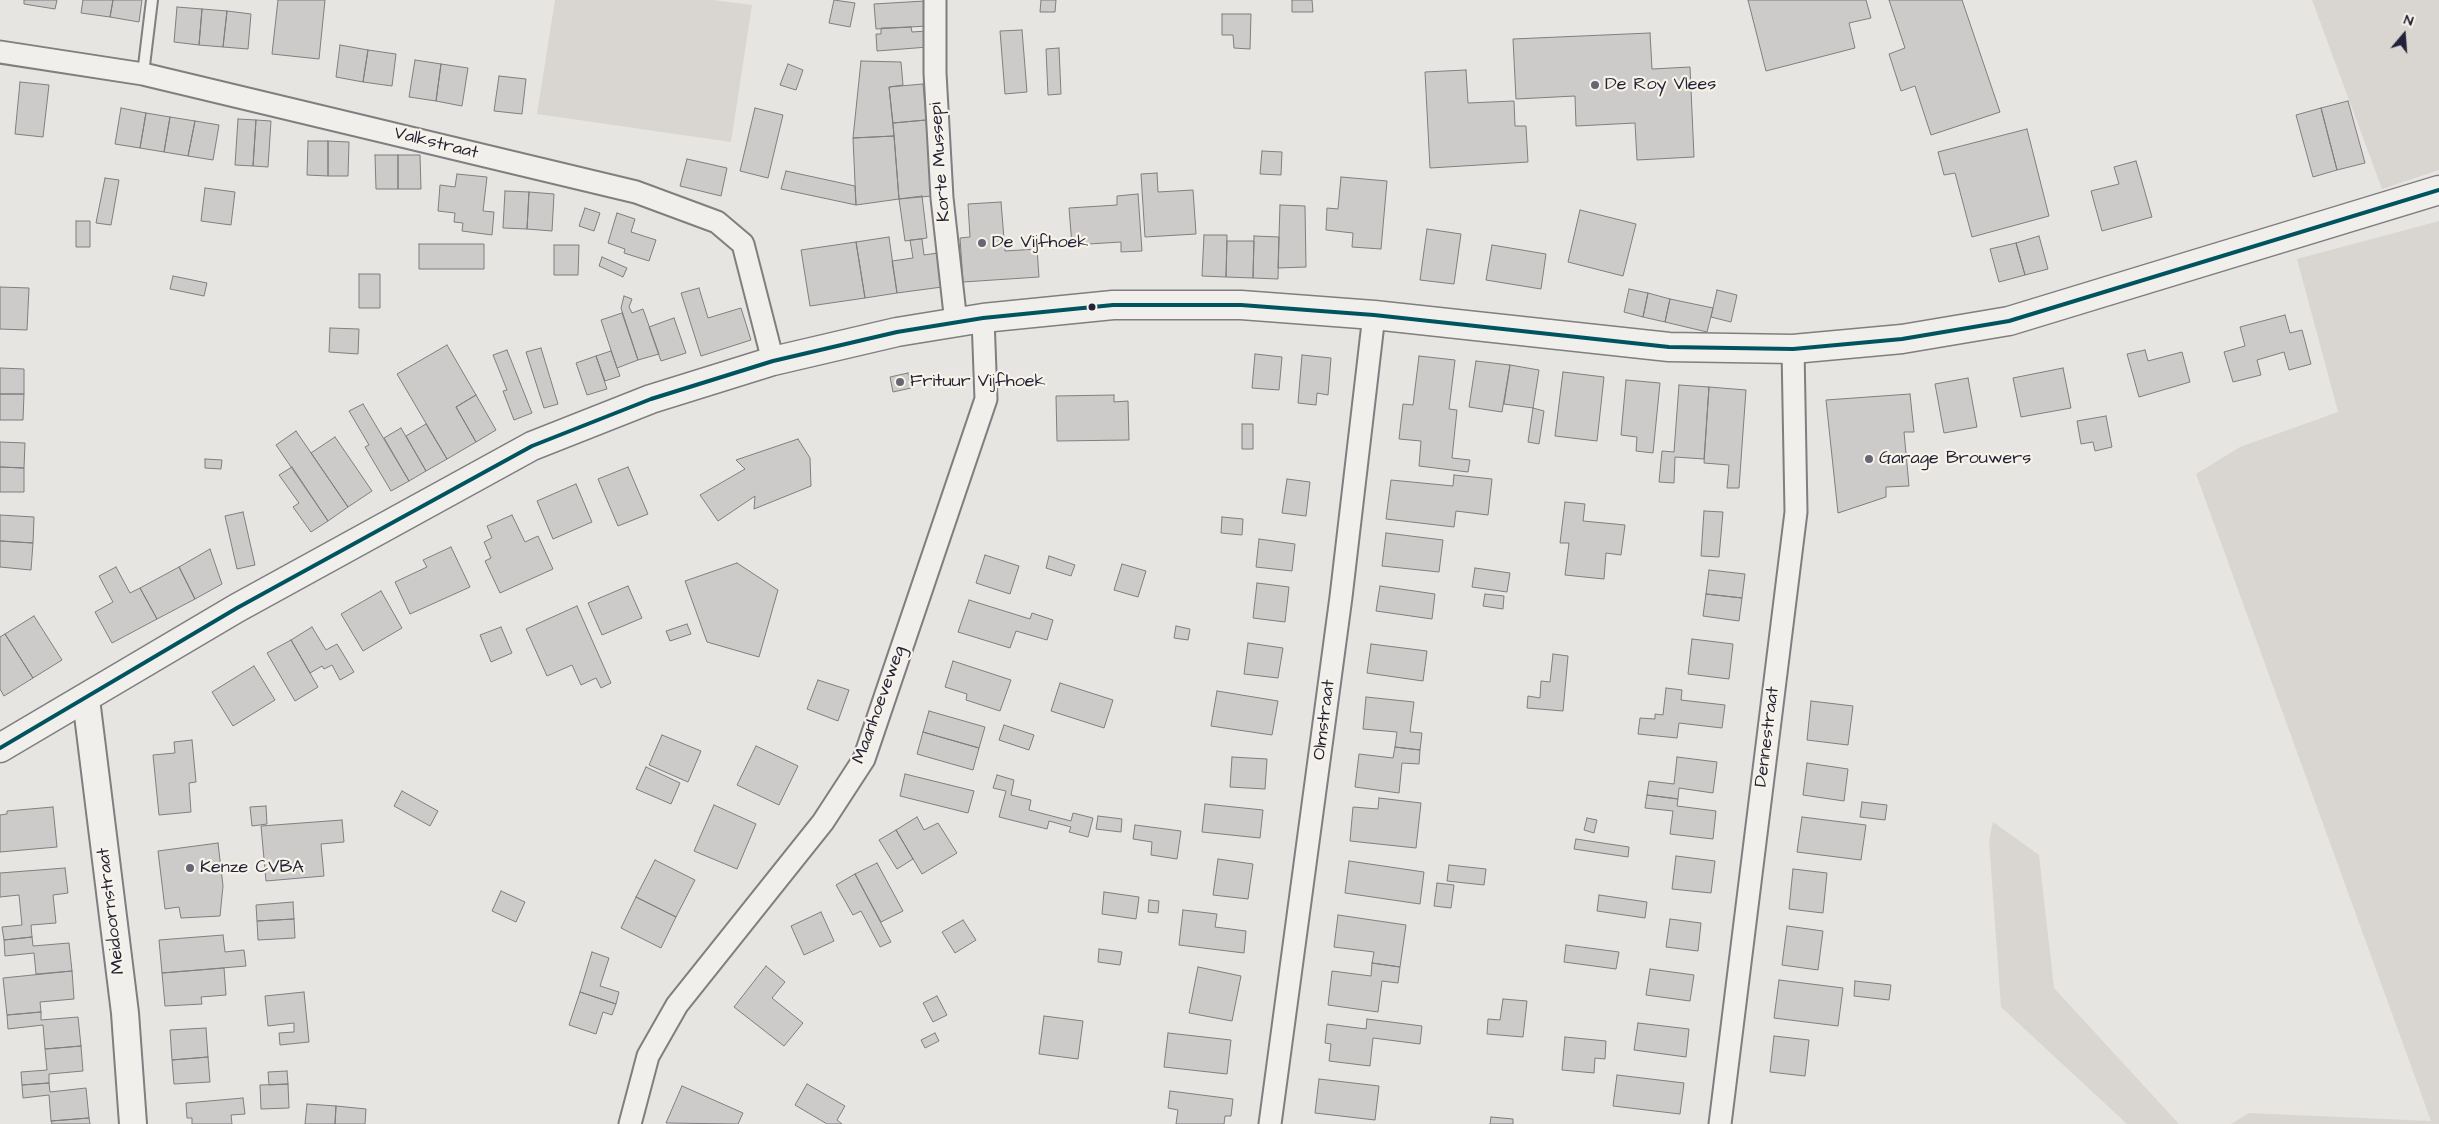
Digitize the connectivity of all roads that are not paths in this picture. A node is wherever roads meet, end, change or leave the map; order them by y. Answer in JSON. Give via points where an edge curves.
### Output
{"nodes":[{"id":1,"x":152,"y":0,"type":"edge"},
{"id":2,"x":935,"y":0,"type":"edge"},
{"id":3,"x":0,"y":52,"type":"edge"},
{"id":4,"x":143,"y":74,"type":"junction"},
{"id":5,"x":2439,"y":190,"type":"edge"},
{"id":6,"x":1374,"y":315,"type":"junction"},
{"id":7,"x":984,"y":318,"type":"junction"},
{"id":8,"x":956,"y":323,"type":"junction"},
{"id":9,"x":1793,"y":349,"type":"junction"},
{"id":10,"x":772,"y":361,"type":"junction"},
{"id":11,"x":86,"y":699,"type":"junction"},
{"id":12,"x":3,"y":739,"type":"edge"},
{"id":13,"x":133,"y":1124,"type":"edge"},
{"id":14,"x":630,"y":1124,"type":"edge"},
{"id":15,"x":1270,"y":1124,"type":"edge"},
{"id":16,"x":1720,"y":1124,"type":"edge"}],
"edges":[{"from":1,"to":4,"type":"lane"},
{"from":2,"to":8,"type":"street","name":"Korte Mussepi","via":[[935,73],[942,198]]},
{"from":3,"to":4,"type":"street","name":"Valkstraat"},
{"from":4,"to":10,"type":"street","name":"Valkstraat","via":[[636,192],[717,222],[743,244]]},
{"from":5,"to":9,"type":"main road","via":[[2009,321],[1902,339]]},
{"from":6,"to":7,"type":"main road","via":[[1241,305],[1114,305]]},
{"from":6,"to":9,"type":"main road","via":[[1669,347]]},
{"from":6,"to":15,"type":"street","name":"Olmstraat","via":[[1339,607]]},
{"from":7,"to":8,"type":"main road"},
{"from":7,"to":14,"type":"street","name":"Maanhoeveweg","via":[[986,399],[864,758],[823,822],[677,1005],[648,1056]]},
{"from":8,"to":10,"type":"main road","via":[[898,332]]},
{"from":9,"to":16,"type":"street","name":"Dennestraat","via":[[1796,512]]},
{"from":10,"to":11,"type":"main road","via":[[650,399],[532,446],[237,608]]},
{"from":11,"to":12,"type":"main road"},
{"from":11,"to":13,"type":"street","name":"Meidoornstraat","via":[[125,1014]]}]}
